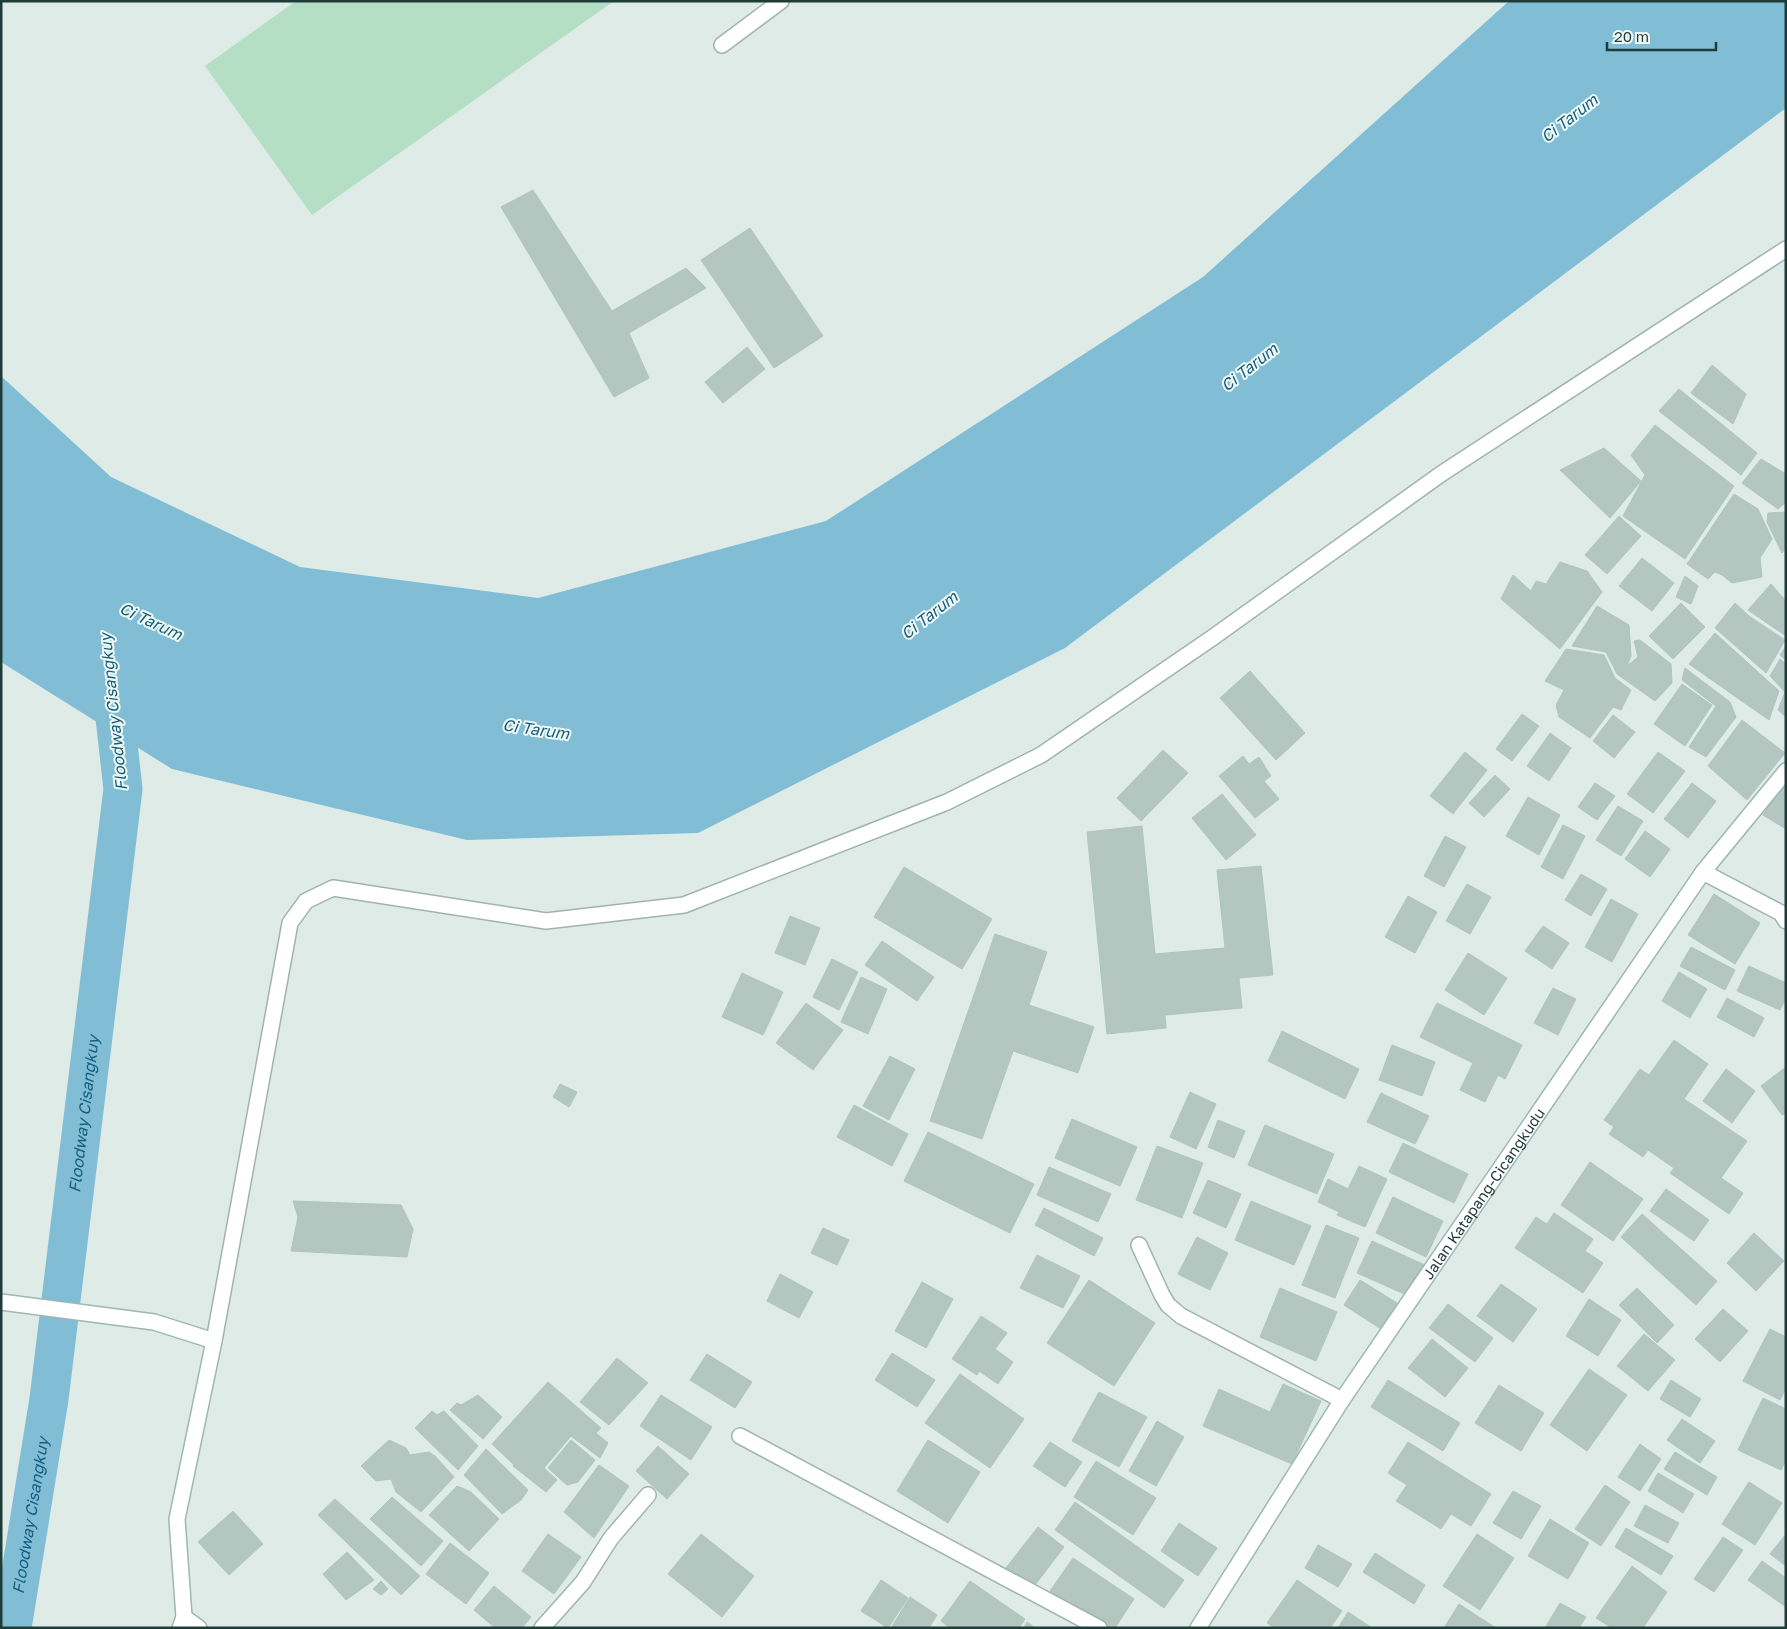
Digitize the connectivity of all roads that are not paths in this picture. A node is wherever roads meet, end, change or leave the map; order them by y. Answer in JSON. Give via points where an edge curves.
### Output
{"nodes":[{"id":1,"x":782,"y":1,"type":"edge"},
{"id":2,"x":722,"y":45,"type":"dead end"},
{"id":3,"x":1786,"y":249,"type":"edge"},
{"id":4,"x":1786,"y":771,"type":"edge"},
{"id":5,"x":1703,"y":872,"type":"junction"},
{"id":6,"x":1786,"y":921,"type":"edge"},
{"id":7,"x":1139,"y":1246,"type":"dead end"},
{"id":8,"x":1,"y":1302,"type":"edge"},
{"id":9,"x":214,"y":1341,"type":"junction"},
{"id":10,"x":1342,"y":1400,"type":"junction"},
{"id":11,"x":740,"y":1436,"type":"dead end"},
{"id":12,"x":648,"y":1495,"type":"dead end"},
{"id":13,"x":182,"y":1623,"type":"edge"},
{"id":14,"x":200,"y":1628,"type":"edge"},
{"id":15,"x":542,"y":1628,"type":"edge"},
{"id":16,"x":1099,"y":1628,"type":"edge"},
{"id":17,"x":1198,"y":1628,"type":"edge"}],
"edges":[{"from":1,"to":2,"type":"street"},
{"from":3,"to":9,"type":"street","via":[[1442,474],[1041,755],[947,802],[684,905],[546,921],[333,888],[306,901],[290,922]]},
{"from":4,"to":5,"type":"street","name":"Jalan Katapang-Cicangkudu"},
{"from":5,"to":6,"type":"street","via":[[1781,913]]},
{"from":5,"to":10,"type":"street","name":"Jalan Katapang-Cicangkudu"},
{"from":7,"to":10,"type":"street","via":[[1168,1305],[1181,1316]]},
{"from":8,"to":9,"type":"street","via":[[154,1322]]},
{"from":9,"to":13,"type":"street","via":[[177,1519]]},
{"from":10,"to":17,"type":"street","name":"Jalan Katapang-Cicangkudu"},
{"from":11,"to":16,"type":"street"},
{"from":12,"to":15,"type":"street","via":[[611,1538],[583,1582]]},
{"from":13,"to":14,"type":"street"}]}
